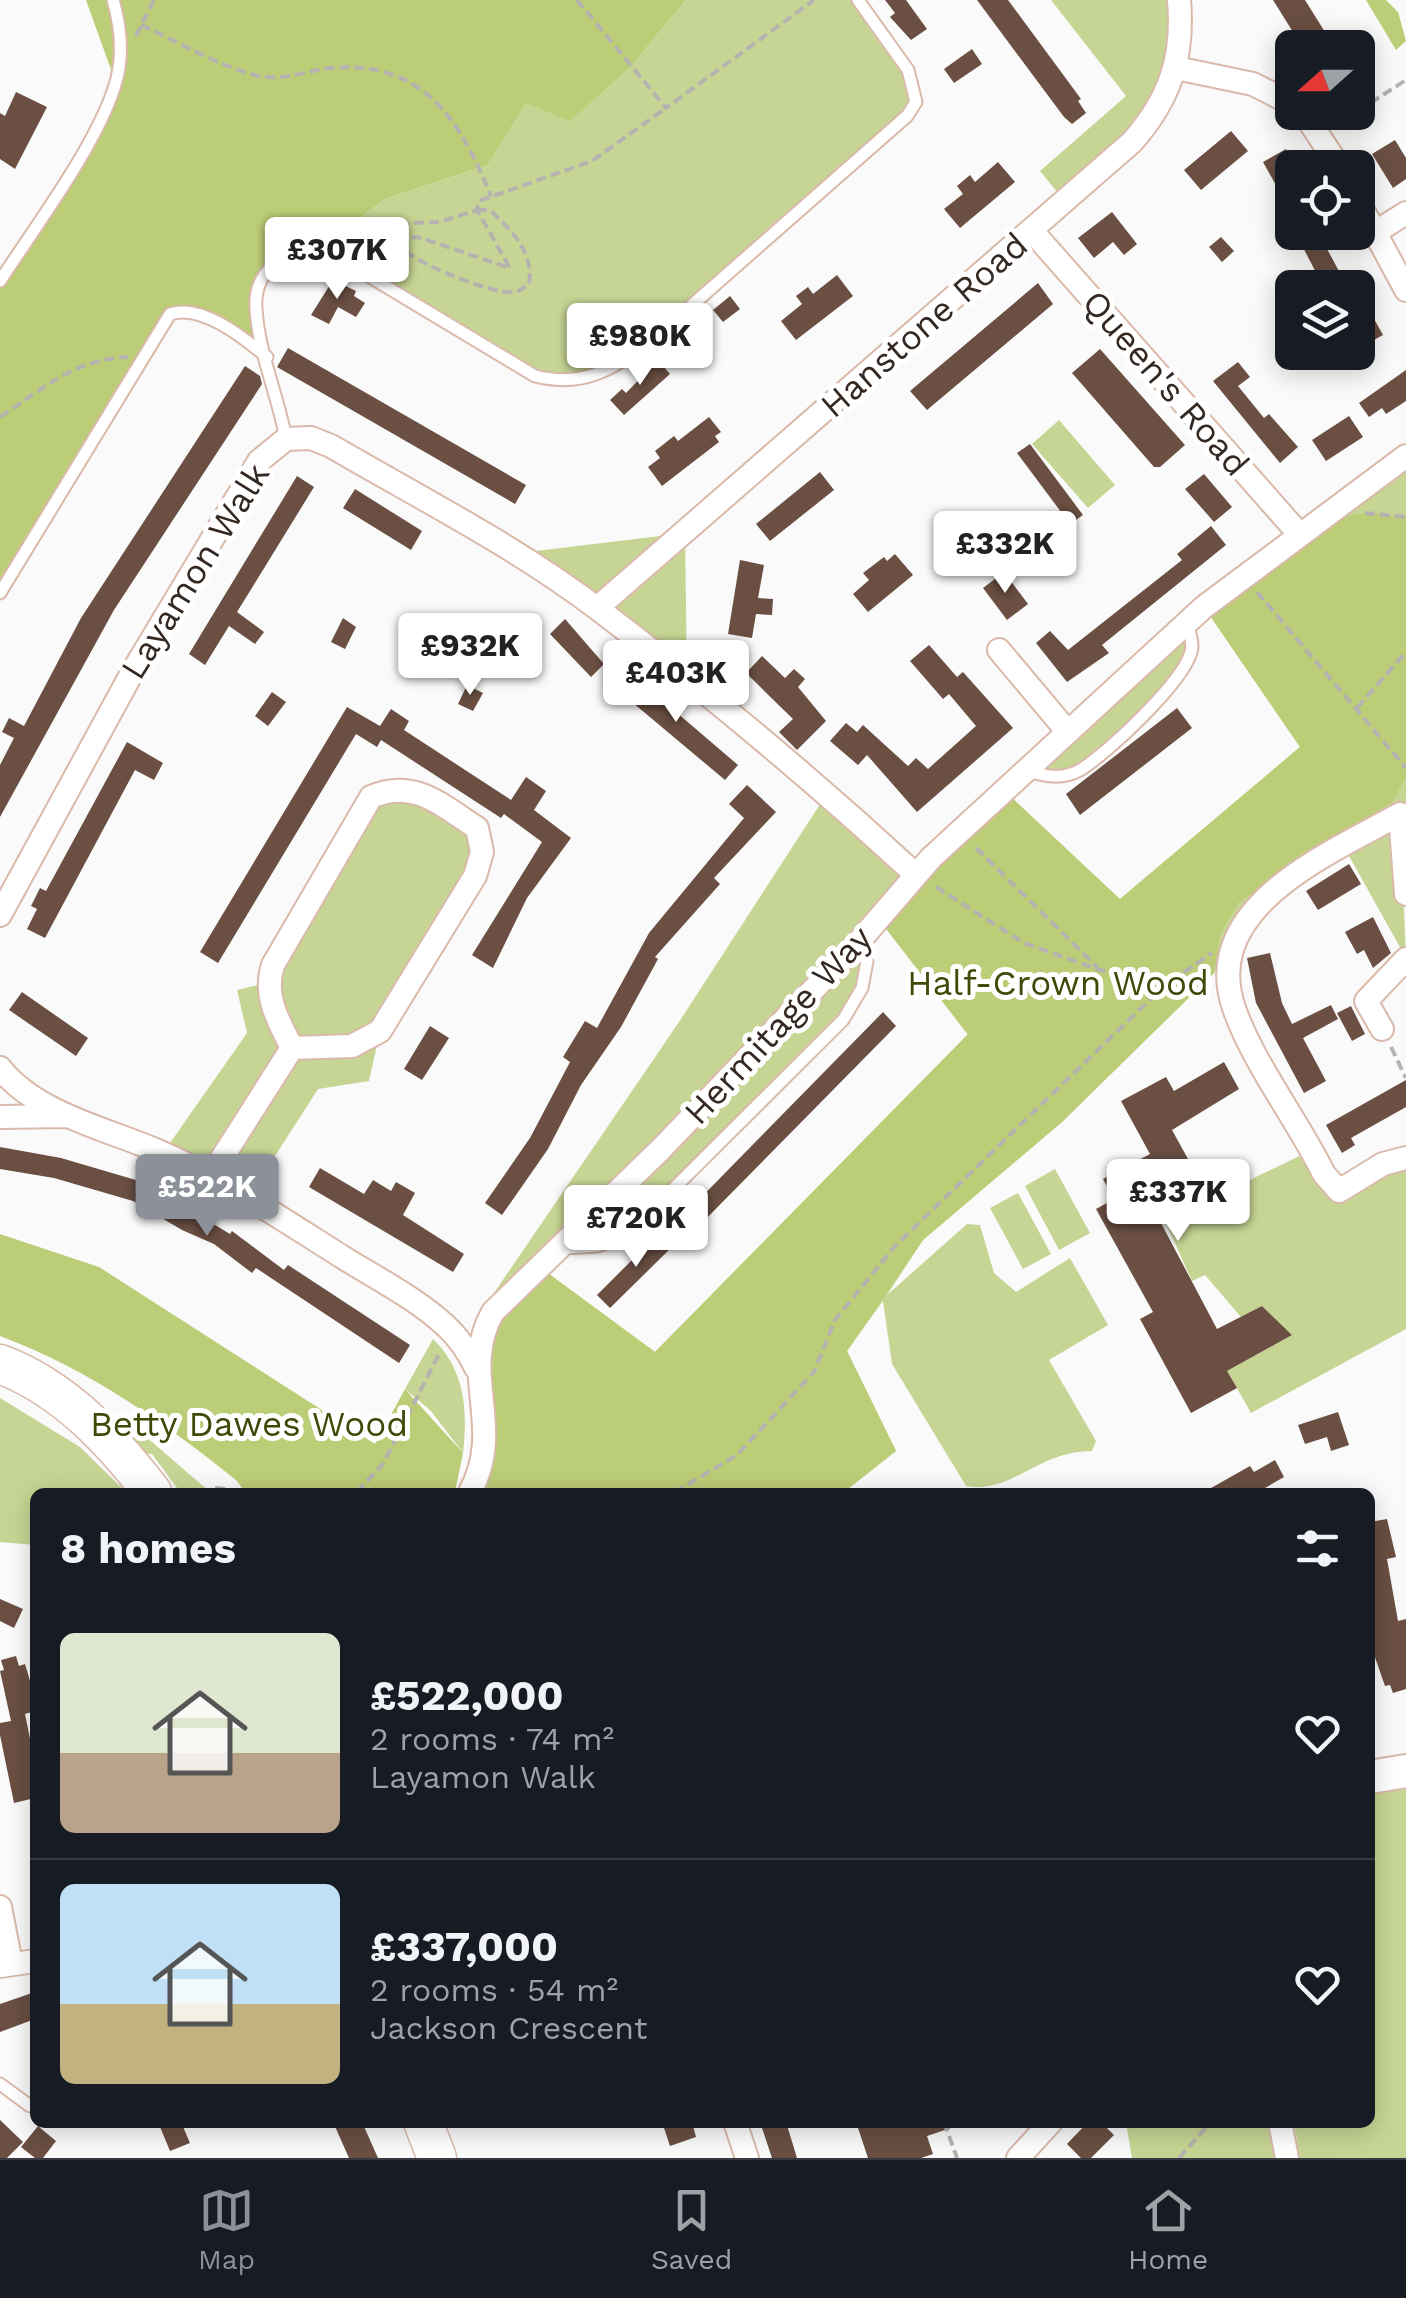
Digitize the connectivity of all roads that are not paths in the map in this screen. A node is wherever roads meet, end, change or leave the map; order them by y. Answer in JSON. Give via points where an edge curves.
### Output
{"nodes":[{"id":1,"x":113,"y":0,"type":"edge"},
{"id":2,"x":858,"y":0,"type":"edge"},
{"id":3,"x":1179,"y":0,"type":"edge"},
{"id":4,"x":1176,"y":68,"type":"junction"},
{"id":5,"x":1275,"y":96,"type":"edge"},
{"id":6,"x":1406,"y":212,"type":"edge"},
{"id":7,"x":1032,"y":231,"type":"junction"},
{"id":8,"x":1375,"y":233,"type":"edge"},
{"id":9,"x":1375,"y":236,"type":"edge"},
{"id":10,"x":0,"y":282,"type":"edge"},
{"id":11,"x":1406,"y":290,"type":"edge"},
{"id":12,"x":267,"y":357,"type":"junction"},
{"id":13,"x":286,"y":439,"type":"junction"},
{"id":14,"x":1406,"y":456,"type":"edge"},
{"id":15,"x":1300,"y":535,"type":"junction"},
{"id":16,"x":0,"y":594,"type":"edge"},
{"id":17,"x":598,"y":608,"type":"junction"},
{"id":18,"x":1187,"y":622,"type":"junction"},
{"id":19,"x":998,"y":650,"type":"dead end"},
{"id":20,"x":1067,"y":731,"type":"junction"},
{"id":21,"x":1027,"y":771,"type":"junction"},
{"id":22,"x":915,"y":874,"type":"junction"},
{"id":23,"x":1406,"y":894,"type":"edge"},
{"id":24,"x":0,"y":915,"type":"edge"},
{"id":25,"x":855,"y":946,"type":"junction"},
{"id":26,"x":1406,"y":959,"type":"edge"},
{"id":27,"x":1382,"y":1030,"type":"road end"},
{"id":28,"x":292,"y":1048,"type":"junction"},
{"id":29,"x":0,"y":1068,"type":"edge"},
{"id":30,"x":71,"y":1116,"type":"junction"},
{"id":31,"x":0,"y":1117,"type":"edge"},
{"id":32,"x":1406,"y":1158,"type":"edge"},
{"id":33,"x":210,"y":1177,"type":"junction"},
{"id":34,"x":560,"y":1248,"type":"junction"},
{"id":35,"x":0,"y":1364,"type":"edge"},
{"id":36,"x":476,"y":1368,"type":"junction"},
{"id":37,"x":148,"y":1488,"type":"edge"},
{"id":38,"x":471,"y":1488,"type":"edge"},
{"id":39,"x":0,"y":1907,"type":"edge"},
{"id":40,"x":15,"y":1963,"type":"edge"},
{"id":41,"x":0,"y":2084,"type":"edge"},
{"id":42,"x":30,"y":2106,"type":"dead end"},
{"id":43,"x":425,"y":2128,"type":"edge"},
{"id":44,"x":737,"y":2128,"type":"edge"},
{"id":45,"x":1047,"y":2128,"type":"edge"},
{"id":46,"x":1281,"y":2128,"type":"edge"},
{"id":47,"x":437,"y":2158,"type":"edge"},
{"id":48,"x":746,"y":2158,"type":"edge"},
{"id":49,"x":1018,"y":2158,"type":"edge"},
{"id":50,"x":1287,"y":2158,"type":"edge"}],
"edges":[{"from":1,"to":10,"type":"lane","via":[[116,79],[68,178]]},
{"from":2,"to":12,"type":"lane","via":[[908,70],[916,102],[907,116],[664,330],[604,374],[573,382],[535,376],[316,250],[290,253],[265,275],[256,306]]},
{"from":3,"to":4,"type":"street","name":"Hanstone Road"},
{"from":4,"to":5,"type":"street"},
{"from":4,"to":7,"type":"street","name":"Hanstone Road","via":[[1166,98],[1141,131]]},
{"from":6,"to":8,"type":"street"},
{"from":7,"to":15,"type":"street","name":"Queen's Road"},
{"from":7,"to":17,"type":"street","name":"Hanstone Road"},
{"from":9,"to":11,"type":"street"},
{"from":12,"to":13,"type":"lane"},
{"from":12,"to":16,"type":"lane","via":[[238,334],[170,314]]},
{"from":13,"to":17,"type":"street","name":"Layamon Walk","via":[[330,446]]},
{"from":13,"to":24,"type":"street","name":"Layamon Walk","via":[[259,462],[172,602]]},
{"from":14,"to":15,"type":"street","name":"Hermitage Way"},
{"from":15,"to":18,"type":"street","name":"Hermitage Way"},
{"from":17,"to":22,"type":"street","name":"Layamon Walk","via":[[828,792]]},
{"from":18,"to":20,"type":"street","name":"Hermitage Way"},
{"from":18,"to":21,"type":"lane","via":[[1193,648],[1181,678],[1130,726],[1078,771],[1050,778]]},
{"from":19,"to":20,"type":"street"},
{"from":20,"to":21,"type":"street","name":"Hermitage Way"},
{"from":21,"to":22,"type":"street","name":"Hermitage Way"},
{"from":22,"to":25,"type":"street","name":"Hermitage Way"},
{"from":23,"to":32,"type":"street","via":[[1400,814],[1258,902],[1230,947],[1227,985],[1236,1014],[1339,1192],[1383,1164]]},
{"from":25,"to":34,"type":"street","name":"Hermitage Way"},
{"from":25,"to":34,"type":"lane","via":[[867,961],[862,988],[843,1020],[628,1234],[598,1246]]},
{"from":26,"to":27,"type":"street","via":[[1366,1001]]},
{"from":28,"to":28,"type":"street","via":[[267,983],[273,965],[371,797],[392,788],[418,790],[476,828],[482,852],[475,876],[380,1031],[352,1046]]},
{"from":28,"to":33,"type":"street"},
{"from":29,"to":30,"type":"street"},
{"from":30,"to":31,"type":"street"},
{"from":30,"to":33,"type":"street"},
{"from":33,"to":36,"type":"street","via":[[397,1291],[451,1331]]},
{"from":34,"to":36,"type":"street","name":"Hermitage Way","via":[[493,1312],[477,1343]]},
{"from":35,"to":37,"type":"main road","via":[[53,1392],[94,1426]]},
{"from":36,"to":38,"type":"street","name":"Hermitage Way","via":[[486,1449]]},
{"from":39,"to":40,"type":"street"},
{"from":41,"to":42,"type":"lane"},
{"from":43,"to":47,"type":"main road"},
{"from":44,"to":48,"type":"street"},
{"from":45,"to":49,"type":"street"},
{"from":46,"to":50,"type":"street"}]}
